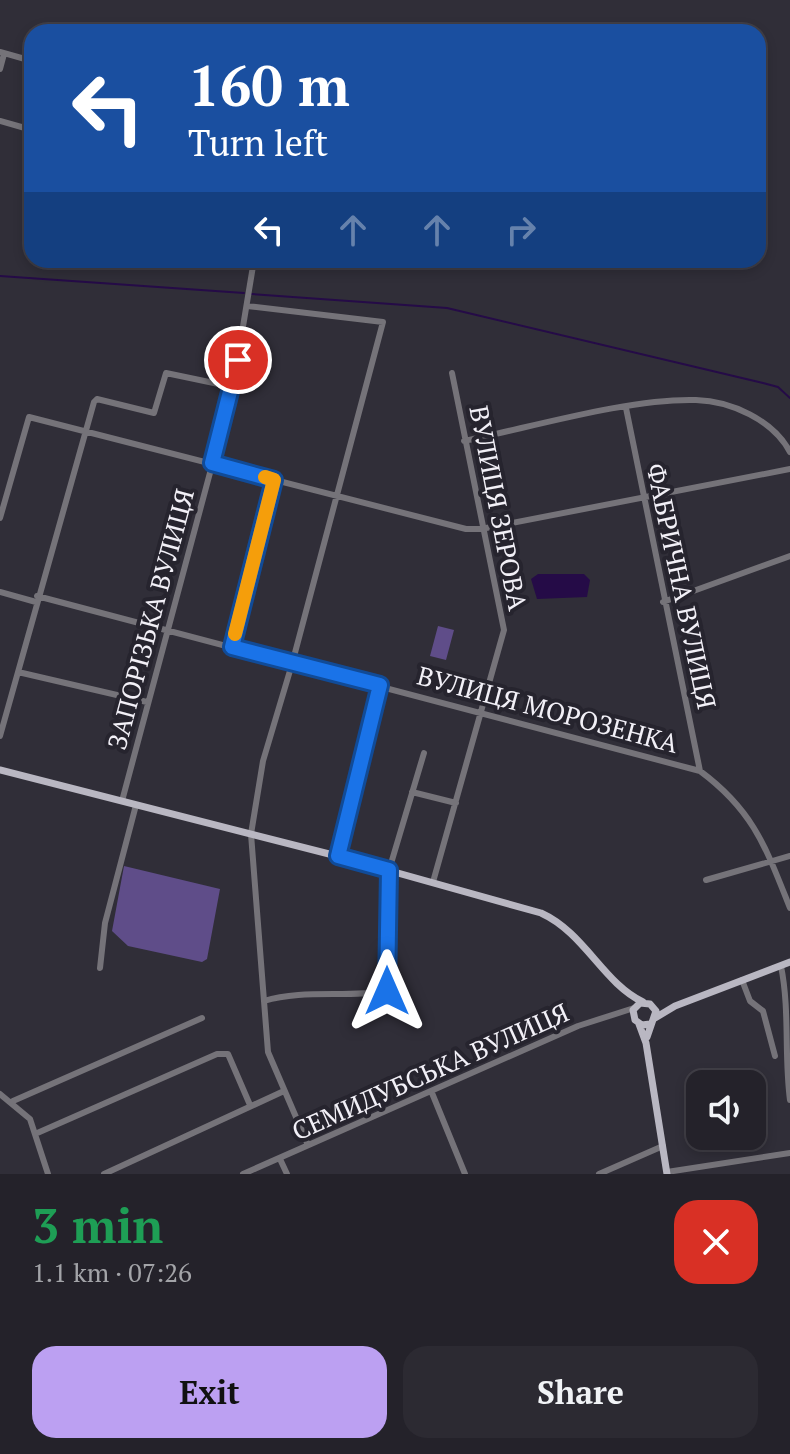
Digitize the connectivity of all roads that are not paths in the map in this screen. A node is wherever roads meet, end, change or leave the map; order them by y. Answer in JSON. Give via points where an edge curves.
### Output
{"nodes":[{"id":1,"x":2,"y":53,"type":"edge"},
{"id":2,"x":24,"y":59,"type":"edge"},
{"id":3,"x":0,"y":69,"type":"edge"},
{"id":4,"x":0,"y":121,"type":"edge"},
{"id":5,"x":24,"y":128,"type":"edge"},
{"id":6,"x":253,"y":268,"type":"edge"},
{"id":7,"x":247,"y":306,"type":"junction"},
{"id":8,"x":452,"y":373,"type":"dead end"},
{"id":9,"x":233,"y":387,"type":"junction"},
{"id":10,"x":626,"y":408,"type":"junction"},
{"id":11,"x":86,"y":432,"type":"junction"},
{"id":12,"x":464,"y":441,"type":"junction"},
{"id":13,"x":790,"y":452,"type":"edge"},
{"id":14,"x":212,"y":463,"type":"junction"},
{"id":15,"x":790,"y":469,"type":"edge"},
{"id":16,"x":274,"y":480,"type":"junction"},
{"id":17,"x":336,"y":495,"type":"junction"},
{"id":18,"x":642,"y":497,"type":"junction"},
{"id":19,"x":0,"y":518,"type":"edge"},
{"id":20,"x":481,"y":529,"type":"junction"},
{"id":21,"x":790,"y":556,"type":"edge"},
{"id":22,"x":0,"y":592,"type":"edge"},
{"id":23,"x":36,"y":599,"type":"junction"},
{"id":24,"x":663,"y":602,"type":"junction"},
{"id":25,"x":166,"y":631,"type":"junction"},
{"id":26,"x":232,"y":647,"type":"junction"},
{"id":27,"x":292,"y":664,"type":"junction"},
{"id":28,"x":18,"y":672,"type":"junction"},
{"id":29,"x":380,"y":685,"type":"junction"},
{"id":30,"x":147,"y":702,"type":"junction"},
{"id":31,"x":481,"y":711,"type":"junction"},
{"id":32,"x":0,"y":736,"type":"edge"},
{"id":33,"x":424,"y":753,"type":"dead end"},
{"id":34,"x":0,"y":770,"type":"edge"},
{"id":35,"x":700,"y":771,"type":"junction"},
{"id":36,"x":412,"y":792,"type":"junction"},
{"id":37,"x":122,"y":801,"type":"junction"},
{"id":38,"x":456,"y":803,"type":"junction"},
{"id":39,"x":136,"y":805,"type":"junction"},
{"id":40,"x":251,"y":834,"type":"junction"},
{"id":41,"x":338,"y":856,"type":"junction"},
{"id":42,"x":790,"y":856,"type":"edge"},
{"id":43,"x":771,"y":861,"type":"junction"},
{"id":44,"x":389,"y":870,"type":"junction"},
{"id":45,"x":706,"y":880,"type":"dead end"},
{"id":46,"x":433,"y":882,"type":"junction"},
{"id":47,"x":790,"y":908,"type":"edge"},
{"id":48,"x":790,"y":962,"type":"edge"},
{"id":49,"x":781,"y":966,"type":"junction"},
{"id":50,"x":100,"y":968,"type":"dead end"},
{"id":51,"x":742,"y":980,"type":"junction"},
{"id":52,"x":627,"y":992,"type":"junction"},
{"id":53,"x":264,"y":1001,"type":"junction"},
{"id":54,"x":648,"y":1004,"type":"junction"},
{"id":55,"x":675,"y":1006,"type":"junction"},
{"id":56,"x":634,"y":1008,"type":"junction"},
{"id":57,"x":619,"y":1014,"type":"junction"},
{"id":58,"x":202,"y":1018,"type":"dead end"},
{"id":59,"x":652,"y":1021,"type":"junction"},
{"id":60,"x":637,"y":1022,"type":"junction"},
{"id":61,"x":646,"y":1047,"type":"junction"},
{"id":62,"x":775,"y":1056,"type":"dead end"},
{"id":63,"x":788,"y":1060,"type":"edge"},
{"id":64,"x":284,"y":1091,"type":"junction"},
{"id":65,"x":432,"y":1093,"type":"junction"},
{"id":66,"x":0,"y":1094,"type":"edge"},
{"id":67,"x":790,"y":1100,"type":"edge"},
{"id":68,"x":13,"y":1101,"type":"junction"},
{"id":69,"x":250,"y":1105,"type":"junction"},
{"id":70,"x":35,"y":1134,"type":"junction"},
{"id":71,"x":308,"y":1145,"type":"junction"},
{"id":72,"x":663,"y":1146,"type":"junction"},
{"id":73,"x":790,"y":1153,"type":"edge"},
{"id":74,"x":280,"y":1159,"type":"junction"},
{"id":75,"x":667,"y":1173,"type":"edge"},
{"id":76,"x":48,"y":1174,"type":"edge"},
{"id":77,"x":104,"y":1174,"type":"edge"},
{"id":78,"x":243,"y":1174,"type":"edge"},
{"id":79,"x":287,"y":1174,"type":"edge"},
{"id":80,"x":465,"y":1174,"type":"edge"},
{"id":81,"x":599,"y":1174,"type":"edge"}],
"edges":[{"from":1,"to":2,"type":"street"},
{"from":1,"to":3,"type":"street"},
{"from":4,"to":5,"type":"street"},
{"from":6,"to":7,"type":"street","name":"ЗАПОРІЗЬКА ВУЛИЦЯ"},
{"from":7,"to":9,"type":"street","name":"ЗАПОРІЗЬКА ВУЛИЦЯ"},
{"from":7,"to":17,"type":"street","via":[[383,322]]},
{"from":8,"to":12,"type":"street","name":"ВУЛИЦЯ ЗЕРОВА"},
{"from":9,"to":11,"type":"street","via":[[166,373],[154,413],[97,399]]},
{"from":9,"to":14,"type":"street","name":"ЗАПОРІЗЬКА ВУЛИЦЯ"},
{"from":10,"to":12,"type":"street"},
{"from":10,"to":13,"type":"street","via":[[697,400],[732,406],[763,423]]},
{"from":10,"to":18,"type":"street","name":"ФАБРИЧНА ВУЛИЦЯ"},
{"from":11,"to":14,"type":"street"},
{"from":11,"to":19,"type":"street","via":[[29,417]]},
{"from":11,"to":23,"type":"street"},
{"from":12,"to":20,"type":"street","name":"ВУЛИЦЯ ЗЕРОВА"},
{"from":14,"to":16,"type":"street"},
{"from":14,"to":25,"type":"street","name":"ЗАПОРІЗЬКА ВУЛИЦЯ"},
{"from":15,"to":18,"type":"street"},
{"from":16,"to":17,"type":"street"},
{"from":16,"to":26,"type":"street"},
{"from":17,"to":20,"type":"street"},
{"from":17,"to":27,"type":"street"},
{"from":18,"to":20,"type":"street"},
{"from":18,"to":24,"type":"street","name":"ФАБРИЧНА ВУЛИЦЯ"},
{"from":20,"to":31,"type":"street","name":"ВУЛИЦЯ ЗЕРОВА","via":[[504,630]]},
{"from":21,"to":24,"type":"street"},
{"from":22,"to":23,"type":"street","name":"ВУЛИЦЯ МОРОЗЕНКА"},
{"from":23,"to":25,"type":"street","name":"ВУЛИЦЯ МОРОЗЕНКА"},
{"from":23,"to":28,"type":"street"},
{"from":24,"to":35,"type":"street","name":"ФАБРИЧНА ВУЛИЦЯ"},
{"from":25,"to":26,"type":"street","name":"ВУЛИЦЯ МОРОЗЕНКА"},
{"from":25,"to":30,"type":"street","name":"ЗАПОРІЗЬКА ВУЛИЦЯ"},
{"from":26,"to":27,"type":"street","name":"ВУЛИЦЯ МОРОЗЕНКА"},
{"from":27,"to":29,"type":"street","name":"ВУЛИЦЯ МОРОЗЕНКА"},
{"from":27,"to":40,"type":"street","via":[[263,761]]},
{"from":28,"to":30,"type":"street"},
{"from":28,"to":32,"type":"street"},
{"from":29,"to":31,"type":"street","name":"ВУЛИЦЯ МОРОЗЕНКА"},
{"from":29,"to":41,"type":"street"},
{"from":30,"to":37,"type":"street","name":"ЗАПОРІЗЬКА ВУЛИЦЯ"},
{"from":31,"to":35,"type":"street","name":"ВУЛИЦЯ МОРОЗЕНКА"},
{"from":31,"to":38,"type":"street","name":"ВУЛИЦЯ ЗЕРОВА"},
{"from":33,"to":36,"type":"street"},
{"from":34,"to":37,"type":"main road"},
{"from":35,"to":43,"type":"street","name":"ВУЛИЦЯ МОРОЗЕНКА","via":[[745,811]]},
{"from":36,"to":38,"type":"street"},
{"from":36,"to":44,"type":"street"},
{"from":37,"to":39,"type":"main road"},
{"from":38,"to":46,"type":"street","name":"ВУЛИЦЯ ЗЕРОВА"},
{"from":39,"to":40,"type":"main road"},
{"from":39,"to":50,"type":"street","via":[[105,923]]},
{"from":40,"to":41,"type":"main road"},
{"from":40,"to":53,"type":"street"},
{"from":41,"to":44,"type":"main road"},
{"from":42,"to":43,"type":"street"},
{"from":43,"to":45,"type":"street"},
{"from":43,"to":47,"type":"street","name":"ВУЛИЦЯ МОРОЗЕНКА"},
{"from":44,"to":46,"type":"main road"},
{"from":44,"to":53,"type":"street","via":[[387,991]]},
{"from":46,"to":52,"type":"main road","via":[[556,920]]},
{"from":48,"to":49,"type":"main road"},
{"from":49,"to":51,"type":"main road"},
{"from":49,"to":63,"type":"street","via":[[789,1011]]},
{"from":51,"to":55,"type":"main road"},
{"from":51,"to":62,"type":"street","via":[[750,1001],[763,1011]]},
{"from":52,"to":54,"type":"main road"},
{"from":52,"to":56,"type":"main road"},
{"from":53,"to":64,"type":"street","via":[[268,1052]]},
{"from":54,"to":55,"type":"main road"},
{"from":54,"to":56,"type":"main road"},
{"from":54,"to":59,"type":"main road"},
{"from":55,"to":59,"type":"main road"},
{"from":56,"to":57,"type":"street","name":"СЕМИДУБСЬКА ВУЛИЦЯ"},
{"from":56,"to":60,"type":"main road"},
{"from":57,"to":60,"type":"street"},
{"from":57,"to":65,"type":"street","name":"СЕМИДУБСЬКА ВУЛИЦЯ","via":[[578,1026]]},
{"from":58,"to":68,"type":"street"},
{"from":59,"to":60,"type":"main road"},
{"from":59,"to":61,"type":"main road"},
{"from":60,"to":61,"type":"main road"},
{"from":61,"to":72,"type":"main road"},
{"from":63,"to":67,"type":"street"},
{"from":64,"to":69,"type":"street"},
{"from":64,"to":71,"type":"street"},
{"from":65,"to":71,"type":"street","name":"СЕМИДУБСЬКА ВУЛИЦЯ"},
{"from":65,"to":80,"type":"street"},
{"from":66,"to":68,"type":"street"},
{"from":68,"to":70,"type":"street","via":[[30,1119]]},
{"from":69,"to":70,"type":"street","via":[[228,1054],[217,1054]]},
{"from":69,"to":77,"type":"street"},
{"from":70,"to":76,"type":"street"},
{"from":71,"to":74,"type":"street","name":"СЕМИДУБСЬКА ВУЛИЦЯ"},
{"from":72,"to":75,"type":"main road"},
{"from":72,"to":81,"type":"street"},
{"from":73,"to":75,"type":"street"},
{"from":74,"to":78,"type":"street","name":"СЕМИДУБСЬКА ВУЛИЦЯ"},
{"from":74,"to":79,"type":"street"}]}
